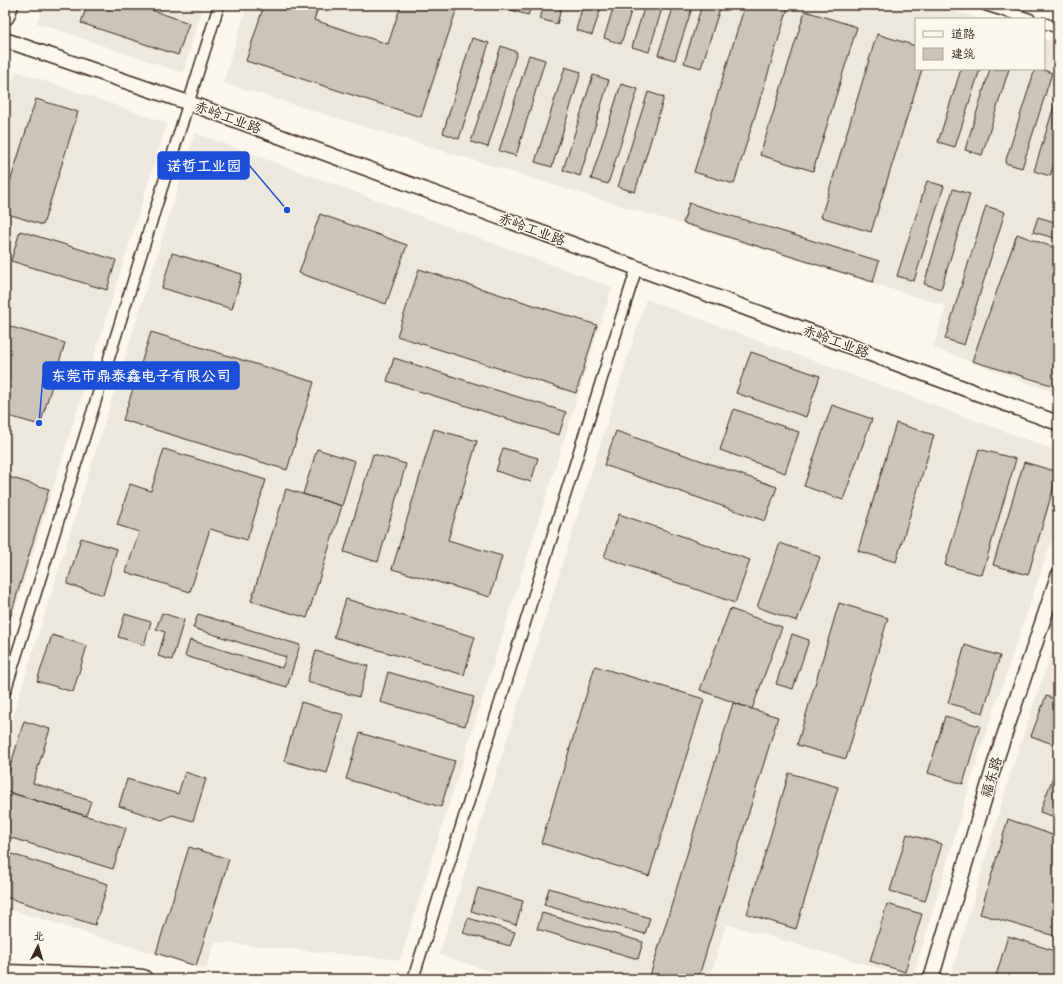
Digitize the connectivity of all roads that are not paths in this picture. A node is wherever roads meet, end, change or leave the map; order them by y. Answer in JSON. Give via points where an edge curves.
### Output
{"nodes":[{"id":1,"x":219,"y":5,"type":"edge"},
{"id":2,"x":985,"y":5,"type":"edge"},
{"id":3,"x":1027,"y":18,"type":"edge"},
{"id":4,"x":1045,"y":23,"type":"edge"},
{"id":5,"x":1058,"y":28,"type":"edge"},
{"id":6,"x":5,"y":40,"type":"edge"},
{"id":7,"x":189,"y":103,"type":"junction"},
{"id":8,"x":637,"y":268,"type":"junction"},
{"id":9,"x":1058,"y":423,"type":"edge"},
{"id":10,"x":1058,"y":576,"type":"edge"},
{"id":11,"x":5,"y":692,"type":"edge"},
{"id":12,"x":5,"y":974,"type":"edge"},
{"id":13,"x":143,"y":979,"type":"edge"},
{"id":14,"x":413,"y":979,"type":"edge"},
{"id":15,"x":931,"y":979,"type":"edge"}],
"edges":[{"from":1,"to":7,"type":"street"},
{"from":2,"to":3,"type":"street"},
{"from":4,"to":5,"type":"street"},
{"from":6,"to":7,"type":"street","name":"赤岭工业路"},
{"from":7,"to":8,"type":"street","name":"赤岭工业路"},
{"from":7,"to":11,"type":"street"},
{"from":8,"to":9,"type":"street","name":"赤岭工业路"},
{"from":8,"to":14,"type":"street"},
{"from":10,"to":15,"type":"street","name":"福东路","via":[[995,763]]},
{"from":12,"to":13,"type":"highway"}]}
